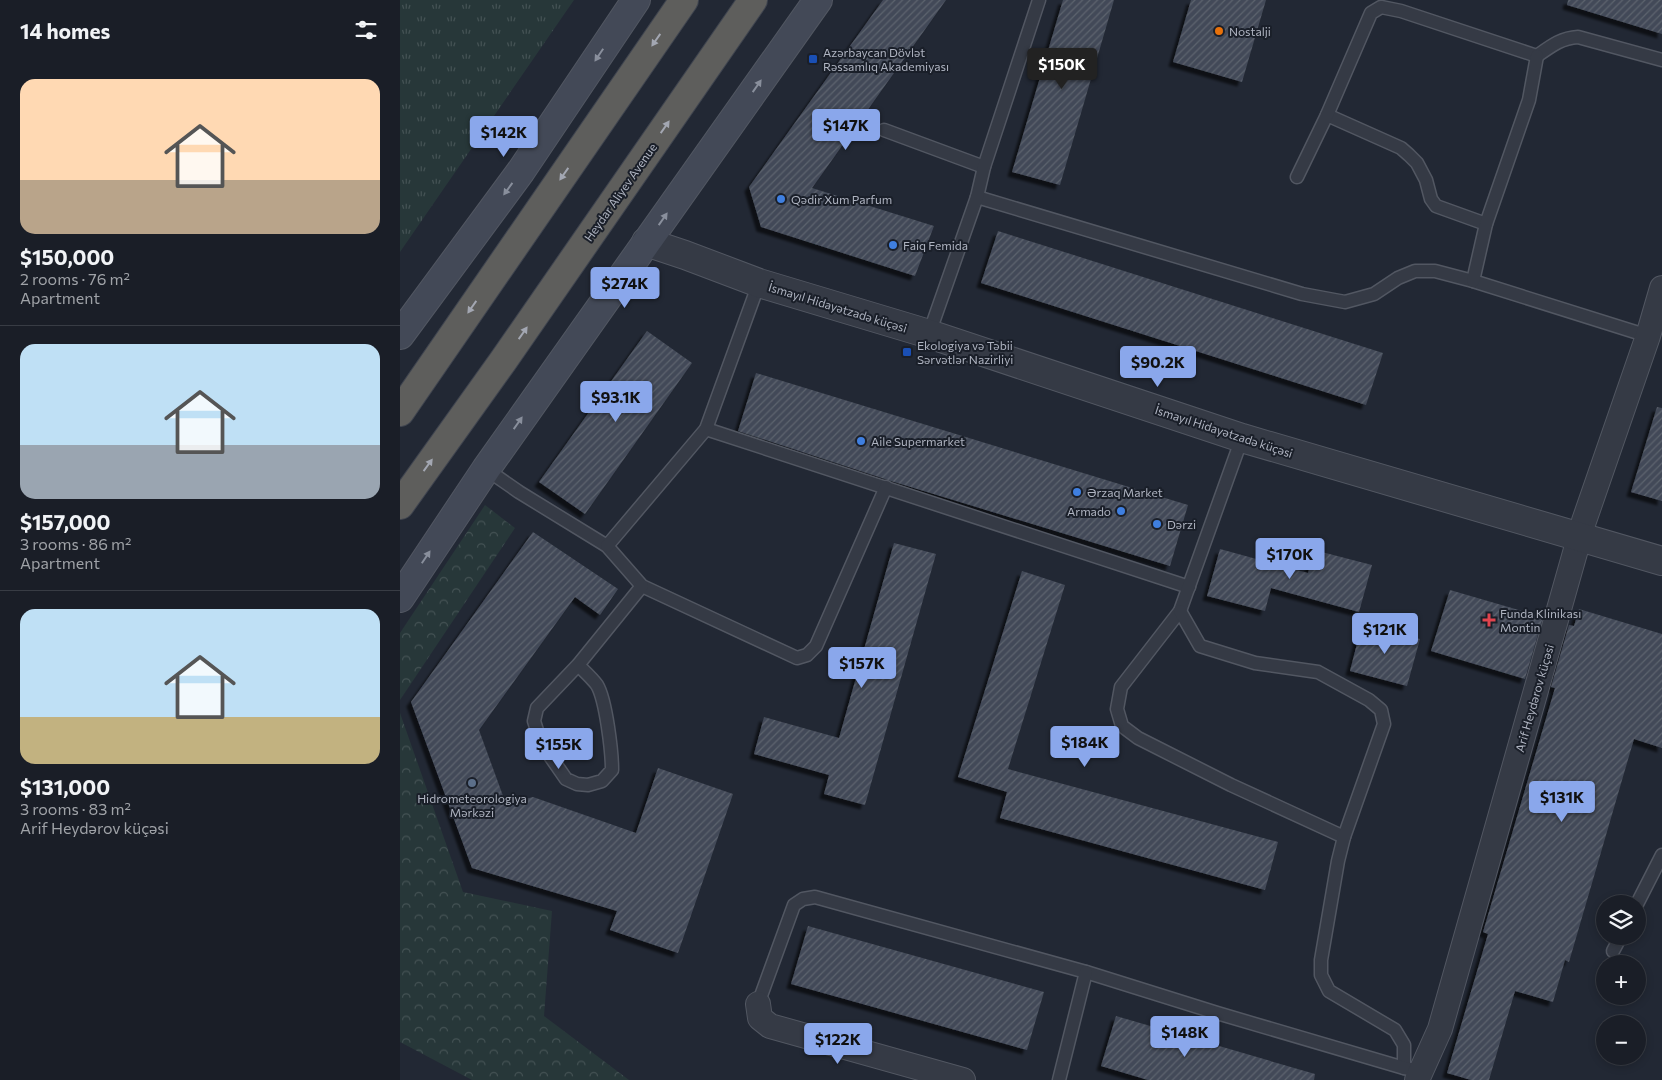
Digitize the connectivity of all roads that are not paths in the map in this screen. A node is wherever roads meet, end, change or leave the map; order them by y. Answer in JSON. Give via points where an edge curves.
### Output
{"nodes":[{"id":1,"x":636,"y":0,"type":"edge"},
{"id":2,"x":684,"y":0,"type":"edge"},
{"id":3,"x":753,"y":0,"type":"edge"},
{"id":4,"x":818,"y":0,"type":"edge"},
{"id":5,"x":1039,"y":0,"type":"edge"},
{"id":6,"x":1537,"y":56,"type":"junction"},
{"id":7,"x":1662,"y":60,"type":"edge"},
{"id":8,"x":1327,"y":115,"type":"junction"},
{"id":9,"x":884,"y":130,"type":"dead end"},
{"id":10,"x":984,"y":167,"type":"junction"},
{"id":11,"x":1296,"y":177,"type":"dead end"},
{"id":12,"x":977,"y":197,"type":"junction"},
{"id":13,"x":1486,"y":224,"type":"junction"},
{"id":14,"x":646,"y":242,"type":"junction"},
{"id":15,"x":1472,"y":281,"type":"junction"},
{"id":16,"x":758,"y":283,"type":"junction"},
{"id":17,"x":1662,"y":288,"type":"edge"},
{"id":18,"x":929,"y":334,"type":"junction"},
{"id":19,"x":400,"y":335,"type":"edge"},
{"id":20,"x":1648,"y":336,"type":"junction"},
{"id":21,"x":400,"y":412,"type":"edge"},
{"id":22,"x":706,"y":429,"type":"junction"},
{"id":23,"x":1242,"y":438,"type":"junction"},
{"id":24,"x":486,"y":469,"type":"junction"},
{"id":25,"x":886,"y":487,"type":"junction"},
{"id":26,"x":400,"y":505,"type":"edge"},
{"id":27,"x":1579,"y":537,"type":"junction"},
{"id":28,"x":607,"y":546,"type":"junction"},
{"id":29,"x":1662,"y":561,"type":"edge"},
{"id":30,"x":642,"y":586,"type":"junction"},
{"id":31,"x":1189,"y":587,"type":"junction"},
{"id":32,"x":400,"y":598,"type":"edge"},
{"id":33,"x":1180,"y":611,"type":"junction"},
{"id":34,"x":578,"y":665,"type":"junction"},
{"id":35,"x":1344,"y":837,"type":"junction"},
{"id":36,"x":1662,"y":855,"type":"edge"},
{"id":37,"x":1642,"y":895,"type":"edge"},
{"id":38,"x":1616,"y":945,"type":"edge"},
{"id":39,"x":1613,"y":951,"type":"dead end"},
{"id":40,"x":1086,"y":972,"type":"junction"},
{"id":41,"x":758,"y":1004,"type":"joint"},
{"id":42,"x":1414,"y":1073,"type":"edge"},
{"id":43,"x":963,"y":1080,"type":"edge"},
{"id":44,"x":1059,"y":1080,"type":"edge"}],
"edges":[{"from":1,"to":19,"type":"main road","one_way":true,"via":[[521,171]]},
{"from":2,"to":21,"type":"highway","one_way":true},
{"from":26,"to":3,"type":"highway","name":"Heydar Aliyev Avenue","one_way":true},
{"from":14,"to":4,"type":"main road","one_way":true},
{"from":5,"to":10,"type":"lane"},
{"from":6,"to":7,"type":"lane","via":[[1558,41],[1578,37]]},
{"from":6,"to":8,"type":"lane","via":[[1401,11],[1381,8],[1371,13]]},
{"from":6,"to":13,"type":"lane","via":[[1529,100]]},
{"from":8,"to":11,"type":"lane"},
{"from":8,"to":13,"type":"lane","via":[[1401,148],[1417,163],[1436,206]]},
{"from":9,"to":10,"type":"lane"},
{"from":10,"to":12,"type":"lane"},
{"from":12,"to":15,"type":"lane","via":[[1302,294],[1345,302],[1374,294],[1415,271],[1435,271]]},
{"from":12,"to":18,"type":"lane"},
{"from":13,"to":15,"type":"lane"},
{"from":14,"to":16,"type":"street","name":"İsmayıl Hidayətzadə küçəsi"},
{"from":24,"to":14,"type":"main road","one_way":true},
{"from":15,"to":20,"type":"lane"},
{"from":16,"to":18,"type":"street","name":"İsmayıl Hidayətzadə küçəsi"},
{"from":16,"to":22,"type":"lane"},
{"from":17,"to":20,"type":"street","name":"Arif Heydərov küçəsi"},
{"from":18,"to":23,"type":"street","name":"İsmayıl Hidayətzadə küçəsi"},
{"from":20,"to":27,"type":"street","name":"Arif Heydərov küçəsi"},
{"from":22,"to":25,"type":"lane"},
{"from":22,"to":28,"type":"lane"},
{"from":23,"to":27,"type":"street","name":"İsmayıl Hidayətzadə küçəsi"},
{"from":23,"to":31,"type":"lane"},
{"from":24,"to":28,"type":"lane"},
{"from":32,"to":24,"type":"main road","one_way":true},
{"from":25,"to":30,"type":"lane","via":[[816,646],[807,655],[797,658]]},
{"from":25,"to":31,"type":"lane"},
{"from":27,"to":29,"type":"street","name":"İsmayıl Hidayətzadə küçəsi"},
{"from":27,"to":42,"type":"street","name":"Arif Heydərov küçəsi","via":[[1440,1029]]},
{"from":28,"to":30,"type":"lane"},
{"from":30,"to":34,"type":"lane"},
{"from":31,"to":33,"type":"lane"},
{"from":33,"to":35,"type":"lane","via":[[1200,646],[1255,663],[1318,672],[1381,710],[1384,724]]},
{"from":33,"to":35,"type":"lane","via":[[1121,687],[1117,709],[1122,726],[1138,738],[1231,785]]},
{"from":34,"to":34,"type":"lane","via":[[596,684],[602,696],[612,755],[612,770],[602,780],[588,784],[566,779],[541,744],[534,721],[537,708]]},
{"from":35,"to":42,"type":"lane","via":[[1321,975],[1329,991],[1395,1030]]},
{"from":36,"to":37,"type":"lane"},
{"from":38,"to":39,"type":"lane"},
{"from":40,"to":41,"type":"lane","via":[[815,897],[794,905]]},
{"from":40,"to":42,"type":"lane"},
{"from":40,"to":44,"type":"lane"},
{"from":41,"to":43,"type":"street","via":[[760,1018],[770,1026]]}]}
